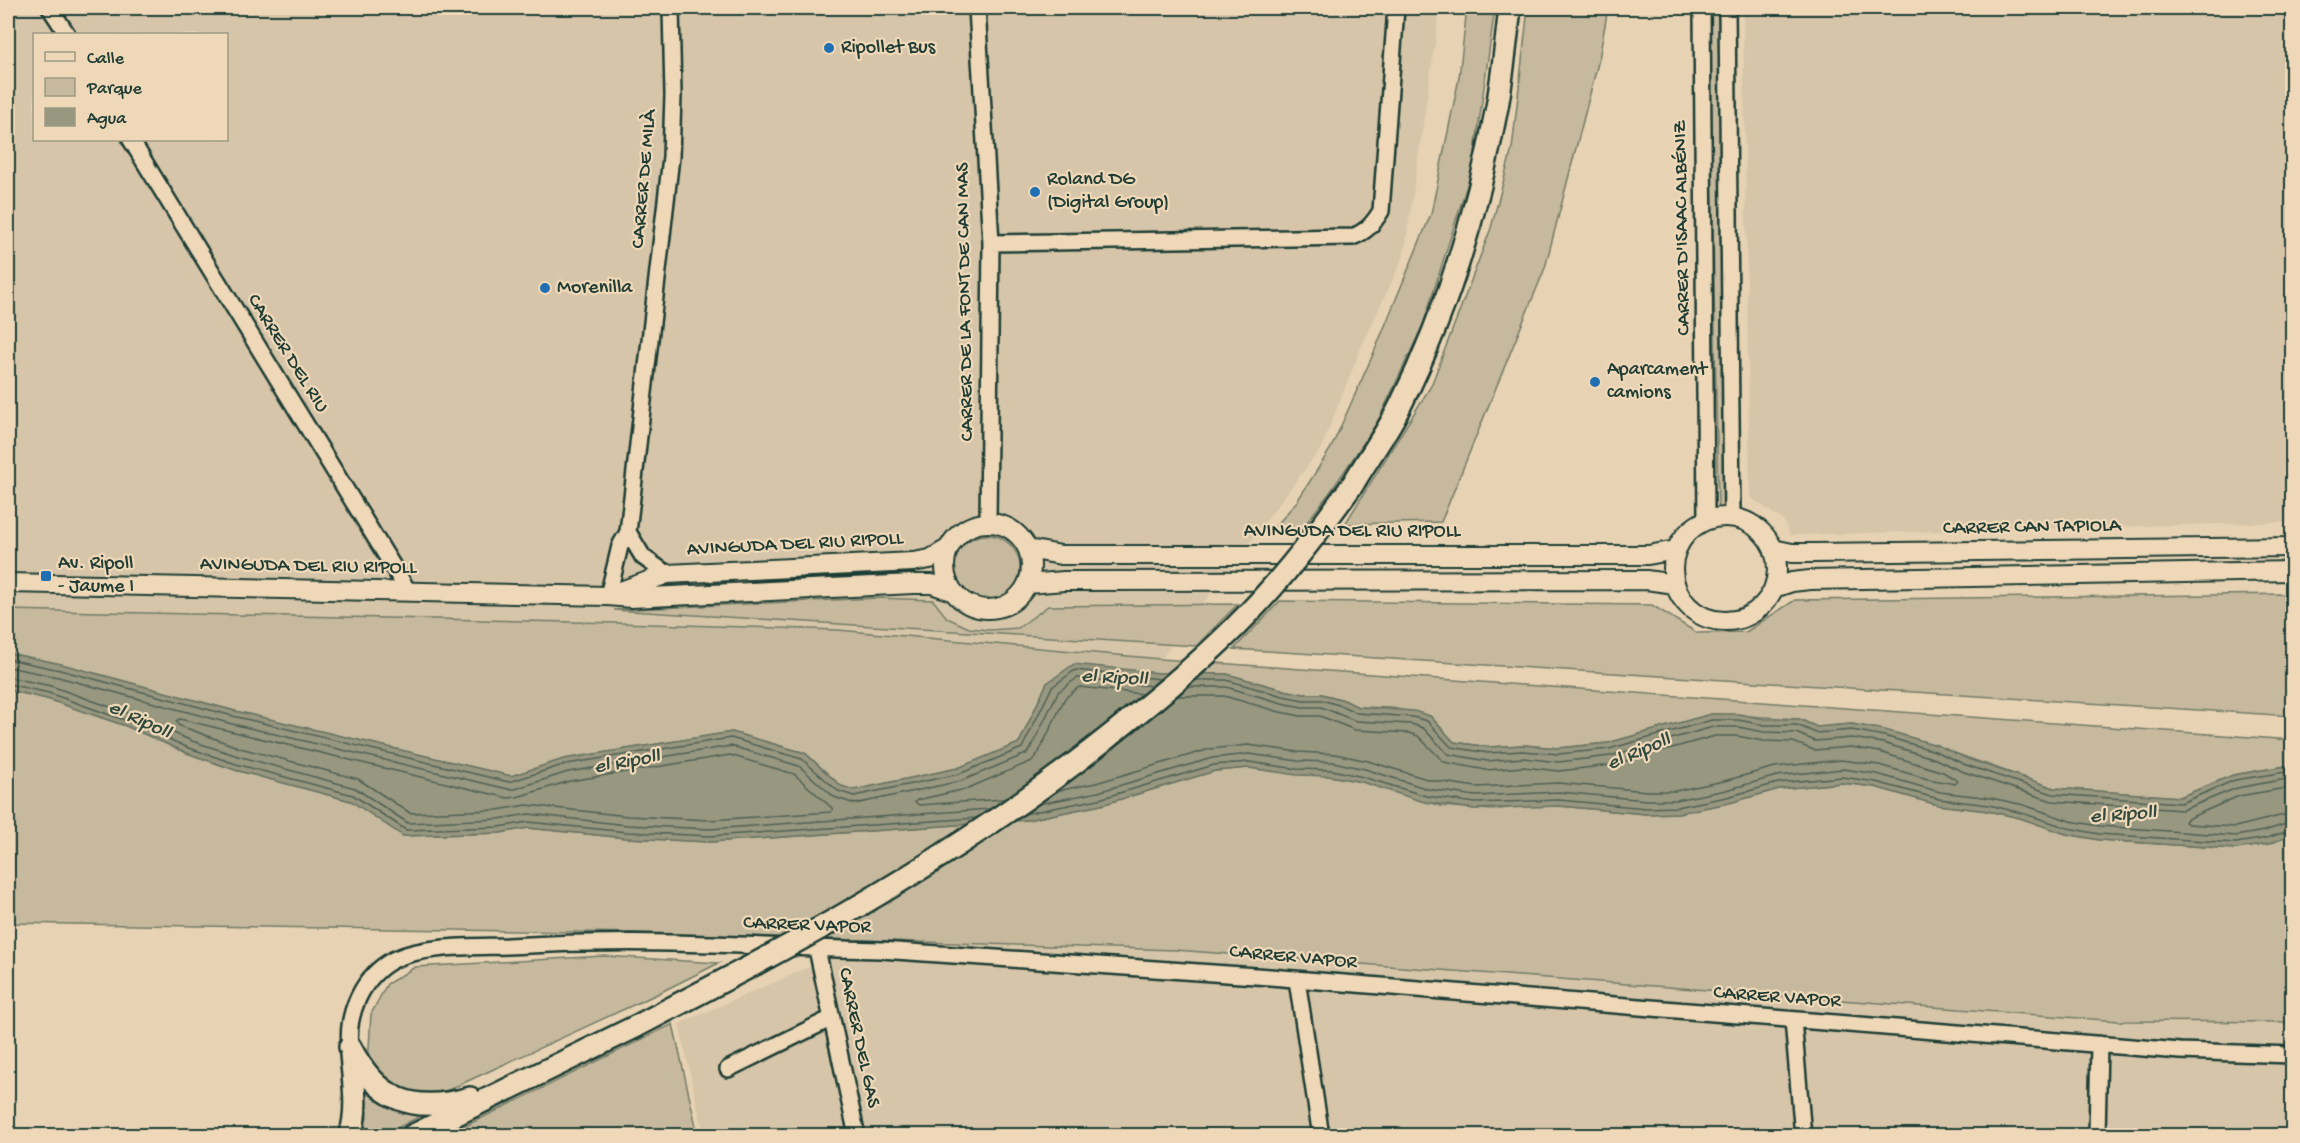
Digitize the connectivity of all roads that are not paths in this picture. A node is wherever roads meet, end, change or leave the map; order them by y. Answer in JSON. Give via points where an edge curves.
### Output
{"nodes":[{"id":1,"x":50,"y":8,"type":"edge"},
{"id":2,"x":671,"y":8,"type":"edge"},
{"id":3,"x":977,"y":8,"type":"edge"},
{"id":4,"x":1396,"y":8,"type":"edge"},
{"id":5,"x":1510,"y":8,"type":"edge"},
{"id":6,"x":1702,"y":8,"type":"edge"},
{"id":7,"x":1728,"y":8,"type":"edge"},
{"id":8,"x":66,"y":33,"type":"edge"},
{"id":9,"x":132,"y":141,"type":"edge"},
{"id":10,"x":991,"y":243,"type":"junction"},
{"id":11,"x":1732,"y":518,"type":"junction"},
{"id":12,"x":1707,"y":520,"type":"junction"},
{"id":13,"x":988,"y":524,"type":"junction"},
{"id":14,"x":628,"y":532,"type":"junction"},
{"id":15,"x":2292,"y":547,"type":"edge"},
{"id":16,"x":949,"y":548,"type":"junction"},
{"id":17,"x":1028,"y":549,"type":"junction"},
{"id":18,"x":1773,"y":549,"type":"junction"},
{"id":19,"x":1676,"y":550,"type":"junction"},
{"id":20,"x":2292,"y":571,"type":"edge"},
{"id":21,"x":667,"y":574,"type":"junction"},
{"id":22,"x":8,"y":583,"type":"edge"},
{"id":23,"x":1028,"y":584,"type":"junction"},
{"id":24,"x":1675,"y":584,"type":"junction"},
{"id":25,"x":1774,"y":588,"type":"junction"},
{"id":26,"x":408,"y":591,"type":"junction"},
{"id":27,"x":952,"y":591,"type":"junction"},
{"id":28,"x":608,"y":596,"type":"junction"},
{"id":29,"x":817,"y":950,"type":"junction"},
{"id":30,"x":1297,"y":980,"type":"junction"},
{"id":31,"x":832,"y":1018,"type":"junction"},
{"id":32,"x":1793,"y":1020,"type":"junction"},
{"id":33,"x":2098,"y":1044,"type":"junction"},
{"id":34,"x":350,"y":1047,"type":"junction"},
{"id":35,"x":2292,"y":1055,"type":"edge"},
{"id":36,"x":728,"y":1069,"type":"dead end"},
{"id":37,"x":526,"y":1080,"type":"junction"},
{"id":38,"x":350,"y":1136,"type":"edge"},
{"id":39,"x":412,"y":1136,"type":"edge"},
{"id":40,"x":857,"y":1136,"type":"edge"},
{"id":41,"x":1321,"y":1136,"type":"edge"},
{"id":42,"x":1803,"y":1136,"type":"edge"},
{"id":43,"x":2097,"y":1136,"type":"edge"}],
"edges":[{"from":1,"to":8,"type":"street"},
{"from":2,"to":14,"type":"street","name":"CARRER DE MILÀ","via":[[671,156]]},
{"from":3,"to":10,"type":"street","name":"CARRER DE LA FONT DE CAN MAS"},
{"from":4,"to":10,"type":"street","via":[[1381,211],[1361,234]]},
{"from":5,"to":37,"type":"main road","bridge":true,"via":[[1485,163],[1444,307],[1400,408],[1353,484],[1311,542],[1259,602],[1200,660],[1109,737],[991,824],[755,964]]},
{"from":6,"to":12,"type":"street","name":"CARRER D'ISAAC ALBÉNIZ"},
{"from":7,"to":11,"type":"street"},
{"from":9,"to":26,"type":"street","name":"CARRER DEL RIU"},
{"from":10,"to":13,"type":"street","name":"CARRER DE LA FONT DE CAN MAS"},
{"from":11,"to":12,"type":"street"},
{"from":11,"to":18,"type":"street","via":[[1757,528]]},
{"from":12,"to":19,"type":"street","via":[[1683,537]]},
{"from":13,"to":16,"type":"street","via":[[965,530]]},
{"from":13,"to":17,"type":"street","via":[[1012,530]]},
{"from":14,"to":21,"type":"street","via":[[643,557]]},
{"from":14,"to":28,"type":"street","name":"CARRER DE MILÀ","via":[[620,546]]},
{"from":15,"to":18,"type":"street","name":"CARRER CAN TAPIOLA","via":[[1814,553]]},
{"from":16,"to":21,"type":"street","name":"AVINGUDA DEL RIU RIPOLL","via":[[930,559],[913,562]]},
{"from":16,"to":27,"type":"street","via":[[945,570]]},
{"from":17,"to":19,"type":"street","name":"AVINGUDA DEL RIU RIPOLL","via":[[1061,555],[1648,555]]},
{"from":17,"to":23,"type":"street"},
{"from":18,"to":25,"type":"street","via":[[1777,564]]},
{"from":19,"to":24,"type":"street"},
{"from":20,"to":25,"type":"street","via":[[1810,580]]},
{"from":21,"to":28,"type":"street","name":"AVINGUDA DEL RIU RIPOLL"},
{"from":22,"to":26,"type":"street","name":"AVINGUDA DEL RIU RIPOLL"},
{"from":23,"to":24,"type":"street","via":[[1492,580],[1646,580]]},
{"from":23,"to":27,"type":"street","via":[[1010,603],[992,609],[973,607]]},
{"from":24,"to":25,"type":"street","via":[[1688,606],[1699,614],[1725,621],[1751,614]]},
{"from":26,"to":28,"type":"street","name":"AVINGUDA DEL RIU RIPOLL"},
{"from":27,"to":28,"type":"street","name":"AVINGUDA DEL RIU RIPOLL","via":[[932,584],[913,584],[660,598]]},
{"from":29,"to":30,"type":"street","name":"CARRER VAPOR","via":[[881,950]]},
{"from":29,"to":31,"type":"street","name":"CARRER DEL GAS"},
{"from":29,"to":34,"type":"street","name":"CARRER VAPOR","via":[[662,943],[542,944],[425,952],[396,958],[364,986],[352,1011]]},
{"from":30,"to":32,"type":"street","name":"CARRER VAPOR"},
{"from":30,"to":41,"type":"street"},
{"from":31,"to":36,"type":"street"},
{"from":31,"to":40,"type":"street","name":"CARRER DEL GAS"},
{"from":32,"to":33,"type":"street","name":"CARRER VAPOR"},
{"from":32,"to":42,"type":"street"},
{"from":33,"to":35,"type":"street","name":"CARRER VAPOR"},
{"from":33,"to":43,"type":"street"},
{"from":34,"to":37,"type":"main road","via":[[377,1086],[410,1103],[445,1104]]},
{"from":34,"to":38,"type":"main road","via":[[355,1102]]},
{"from":37,"to":39,"type":"main road"}]}
